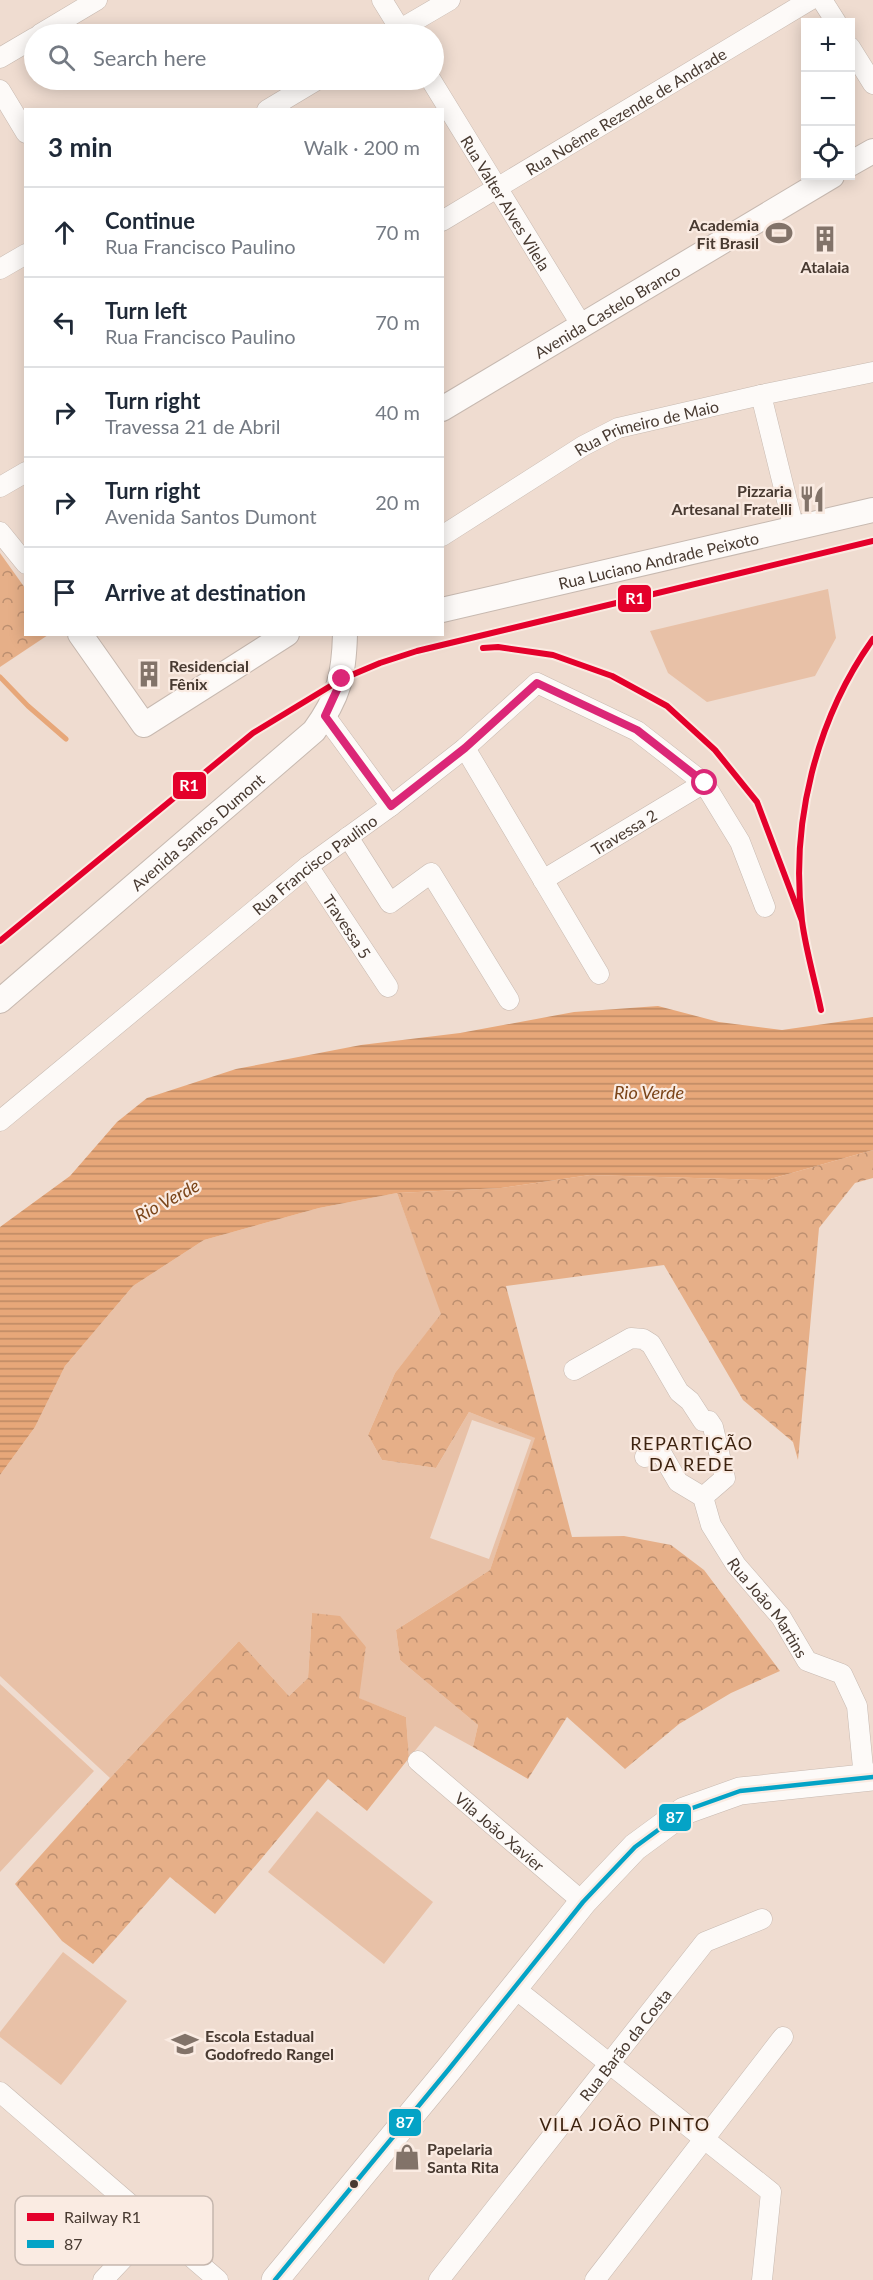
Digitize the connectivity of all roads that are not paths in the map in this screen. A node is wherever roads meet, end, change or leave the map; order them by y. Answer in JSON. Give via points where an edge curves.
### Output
{"nodes":[{"id":1,"x":97,"y":0,"type":"edge"},
{"id":2,"x":382,"y":0,"type":"edge"},
{"id":3,"x":450,"y":0,"type":"edge"},
{"id":4,"x":810,"y":0,"type":"edge"},
{"id":5,"x":822,"y":0,"type":"edge"},
{"id":6,"x":833,"y":18,"type":"edge"},
{"id":7,"x":57,"y":24,"type":"edge"},
{"id":8,"x":394,"y":24,"type":"edge"},
{"id":9,"x":412,"y":24,"type":"edge"},
{"id":10,"x":24,"y":44,"type":"edge"},
{"id":11,"x":855,"y":55,"type":"edge"},
{"id":12,"x":0,"y":58,"type":"edge"},
{"id":13,"x":873,"y":84,"type":"edge"},
{"id":14,"x":0,"y":90,"type":"edge"},
{"id":15,"x":300,"y":90,"type":"edge"},
{"id":16,"x":437,"y":90,"type":"edge"},
{"id":17,"x":270,"y":108,"type":"edge"},
{"id":18,"x":24,"y":131,"type":"edge"},
{"id":19,"x":873,"y":151,"type":"edge"},
{"id":20,"x":855,"y":161,"type":"edge"},
{"id":21,"x":825,"y":180,"type":"edge"},
{"id":22,"x":498,"y":188,"type":"junction"},
{"id":23,"x":444,"y":220,"type":"edge"},
{"id":24,"x":24,"y":255,"type":"edge"},
{"id":25,"x":0,"y":269,"type":"edge"},
{"id":26,"x":582,"y":326,"type":"junction"},
{"id":27,"x":873,"y":372,"type":"edge"},
{"id":28,"x":761,"y":394,"type":"junction"},
{"id":29,"x":444,"y":408,"type":"edge"},
{"id":30,"x":24,"y":473,"type":"edge"},
{"id":31,"x":0,"y":487,"type":"edge"},
{"id":32,"x":873,"y":510,"type":"edge"},
{"id":33,"x":794,"y":529,"type":"junction"},
{"id":34,"x":0,"y":532,"type":"edge"},
{"id":35,"x":444,"y":535,"type":"edge"},
{"id":36,"x":24,"y":562,"type":"edge"},
{"id":37,"x":444,"y":610,"type":"edge"},
{"id":38,"x":81,"y":636,"type":"edge"},
{"id":39,"x":284,"y":636,"type":"edge"},
{"id":40,"x":345,"y":636,"type":"edge"},
{"id":41,"x":325,"y":716,"type":"junction"},
{"id":42,"x":465,"y":748,"type":"junction"},
{"id":43,"x":705,"y":783,"type":"junction"},
{"id":44,"x":391,"y":806,"type":"junction"},
{"id":45,"x":348,"y":837,"type":"junction"},
{"id":46,"x":308,"y":866,"type":"junction"},
{"id":47,"x":543,"y":880,"type":"junction"},
{"id":48,"x":765,"y":907,"type":"dead end"},
{"id":49,"x":599,"y":974,"type":"dead end"},
{"id":50,"x":388,"y":987,"type":"dead end"},
{"id":51,"x":509,"y":1000,"type":"dead end"},
{"id":52,"x":0,"y":1001,"type":"edge"},
{"id":53,"x":0,"y":1121,"type":"edge"},
{"id":54,"x":574,"y":1370,"type":"dead end"},
{"id":55,"x":645,"y":1456,"type":"dead end"},
{"id":56,"x":703,"y":1497,"type":"junction"},
{"id":57,"x":418,"y":1761,"type":"dead end"},
{"id":58,"x":869,"y":1778,"type":"edge"},
{"id":59,"x":583,"y":1902,"type":"junction"},
{"id":60,"x":762,"y":1919,"type":"dead end"},
{"id":61,"x":513,"y":1987,"type":"junction"},
{"id":62,"x":783,"y":2037,"type":"dead end"},
{"id":63,"x":609,"y":2062,"type":"junction"},
{"id":64,"x":0,"y":2092,"type":"edge"},
{"id":65,"x":705,"y":2139,"type":"junction"},
{"id":66,"x":120,"y":2196,"type":"edge"},
{"id":67,"x":117,"y":2265,"type":"edge"},
{"id":68,"x":200,"y":2265,"type":"edge"},
{"id":69,"x":103,"y":2280,"type":"edge"},
{"id":70,"x":218,"y":2280,"type":"edge"},
{"id":71,"x":275,"y":2280,"type":"edge"},
{"id":72,"x":440,"y":2280,"type":"edge"},
{"id":73,"x":595,"y":2280,"type":"edge"},
{"id":74,"x":762,"y":2280,"type":"edge"}],
"edges":[{"from":1,"to":7,"type":"street"},
{"from":2,"to":8,"type":"street"},
{"from":3,"to":9,"type":"street"},
{"from":4,"to":22,"type":"street","name":"Rua Noême Rezende de Andrade"},
{"from":5,"to":6,"type":"street"},
{"from":10,"to":12,"type":"street"},
{"from":11,"to":13,"type":"street"},
{"from":14,"to":18,"type":"street"},
{"from":15,"to":17,"type":"street"},
{"from":16,"to":22,"type":"street","name":"Rua Valter Alves Vilela"},
{"from":19,"to":20,"type":"street"},
{"from":21,"to":26,"type":"street","name":"Avenida Castelo Branco"},
{"from":22,"to":23,"type":"street","name":"Rua Noême Rezende de Andrade"},
{"from":22,"to":26,"type":"street","name":"Rua Valter Alves Vilela"},
{"from":24,"to":25,"type":"street"},
{"from":26,"to":29,"type":"street","name":"Avenida Castelo Branco"},
{"from":27,"to":28,"type":"street","name":"Rua Primeiro de Maio"},
{"from":28,"to":33,"type":"street"},
{"from":28,"to":35,"type":"street","name":"Rua Primeiro de Maio","via":[[618,428]]},
{"from":30,"to":31,"type":"street"},
{"from":32,"to":33,"type":"street","name":"Rua Luciano Andrade Peixoto"},
{"from":33,"to":37,"type":"street","name":"Rua Luciano Andrade Peixoto"},
{"from":34,"to":36,"type":"street"},
{"from":38,"to":39,"type":"street","via":[[144,725]]},
{"from":40,"to":41,"type":"street","name":"Avenida Santos Dumont","via":[[342,679]]},
{"from":41,"to":44,"type":"street"},
{"from":41,"to":52,"type":"street","name":"Avenida Santos Dumont","via":[[306,738]]},
{"from":42,"to":43,"type":"street","name":"Rua Francisco Paulino","via":[[537,683],[637,730]]},
{"from":42,"to":44,"type":"street","name":"Rua Francisco Paulino"},
{"from":42,"to":47,"type":"street"},
{"from":43,"to":47,"type":"street","name":"Travessa 2"},
{"from":43,"to":48,"type":"street","name":"Rua Francisco Paulino","via":[[740,842]]},
{"from":44,"to":45,"type":"street","name":"Rua Francisco Paulino"},
{"from":45,"to":46,"type":"street","name":"Rua Francisco Paulino"},
{"from":45,"to":51,"type":"street","via":[[390,903],[431,873]]},
{"from":46,"to":50,"type":"street","name":"Travessa 5"},
{"from":46,"to":53,"type":"street","name":"Rua Francisco Paulino"},
{"from":47,"to":49,"type":"street"},
{"from":54,"to":56,"type":"street","via":[[631,1338],[651,1344],[679,1392],[713,1427],[725,1478]]},
{"from":55,"to":56,"type":"street","via":[[659,1449],[678,1482]]},
{"from":56,"to":58,"type":"street","name":"Rua João Martins","via":[[711,1525],[736,1565],[781,1617],[807,1661],[842,1674],[857,1706]]},
{"from":57,"to":59,"type":"street","name":"Vila João Xavier"},
{"from":58,"to":59,"type":"main road","via":[[740,1791],[684,1811],[635,1847]]},
{"from":59,"to":61,"type":"main road"},
{"from":60,"to":63,"type":"street","name":"Rua Barão da Costa","via":[[705,1942]]},
{"from":61,"to":63,"type":"street"},
{"from":61,"to":71,"type":"main road"},
{"from":62,"to":65,"type":"street"},
{"from":63,"to":65,"type":"street"},
{"from":63,"to":72,"type":"street","name":"Rua Barão da Costa"},
{"from":64,"to":66,"type":"street"},
{"from":65,"to":73,"type":"street"},
{"from":65,"to":74,"type":"street","via":[[771,2192]]},
{"from":67,"to":69,"type":"street"},
{"from":68,"to":70,"type":"street"}]}
